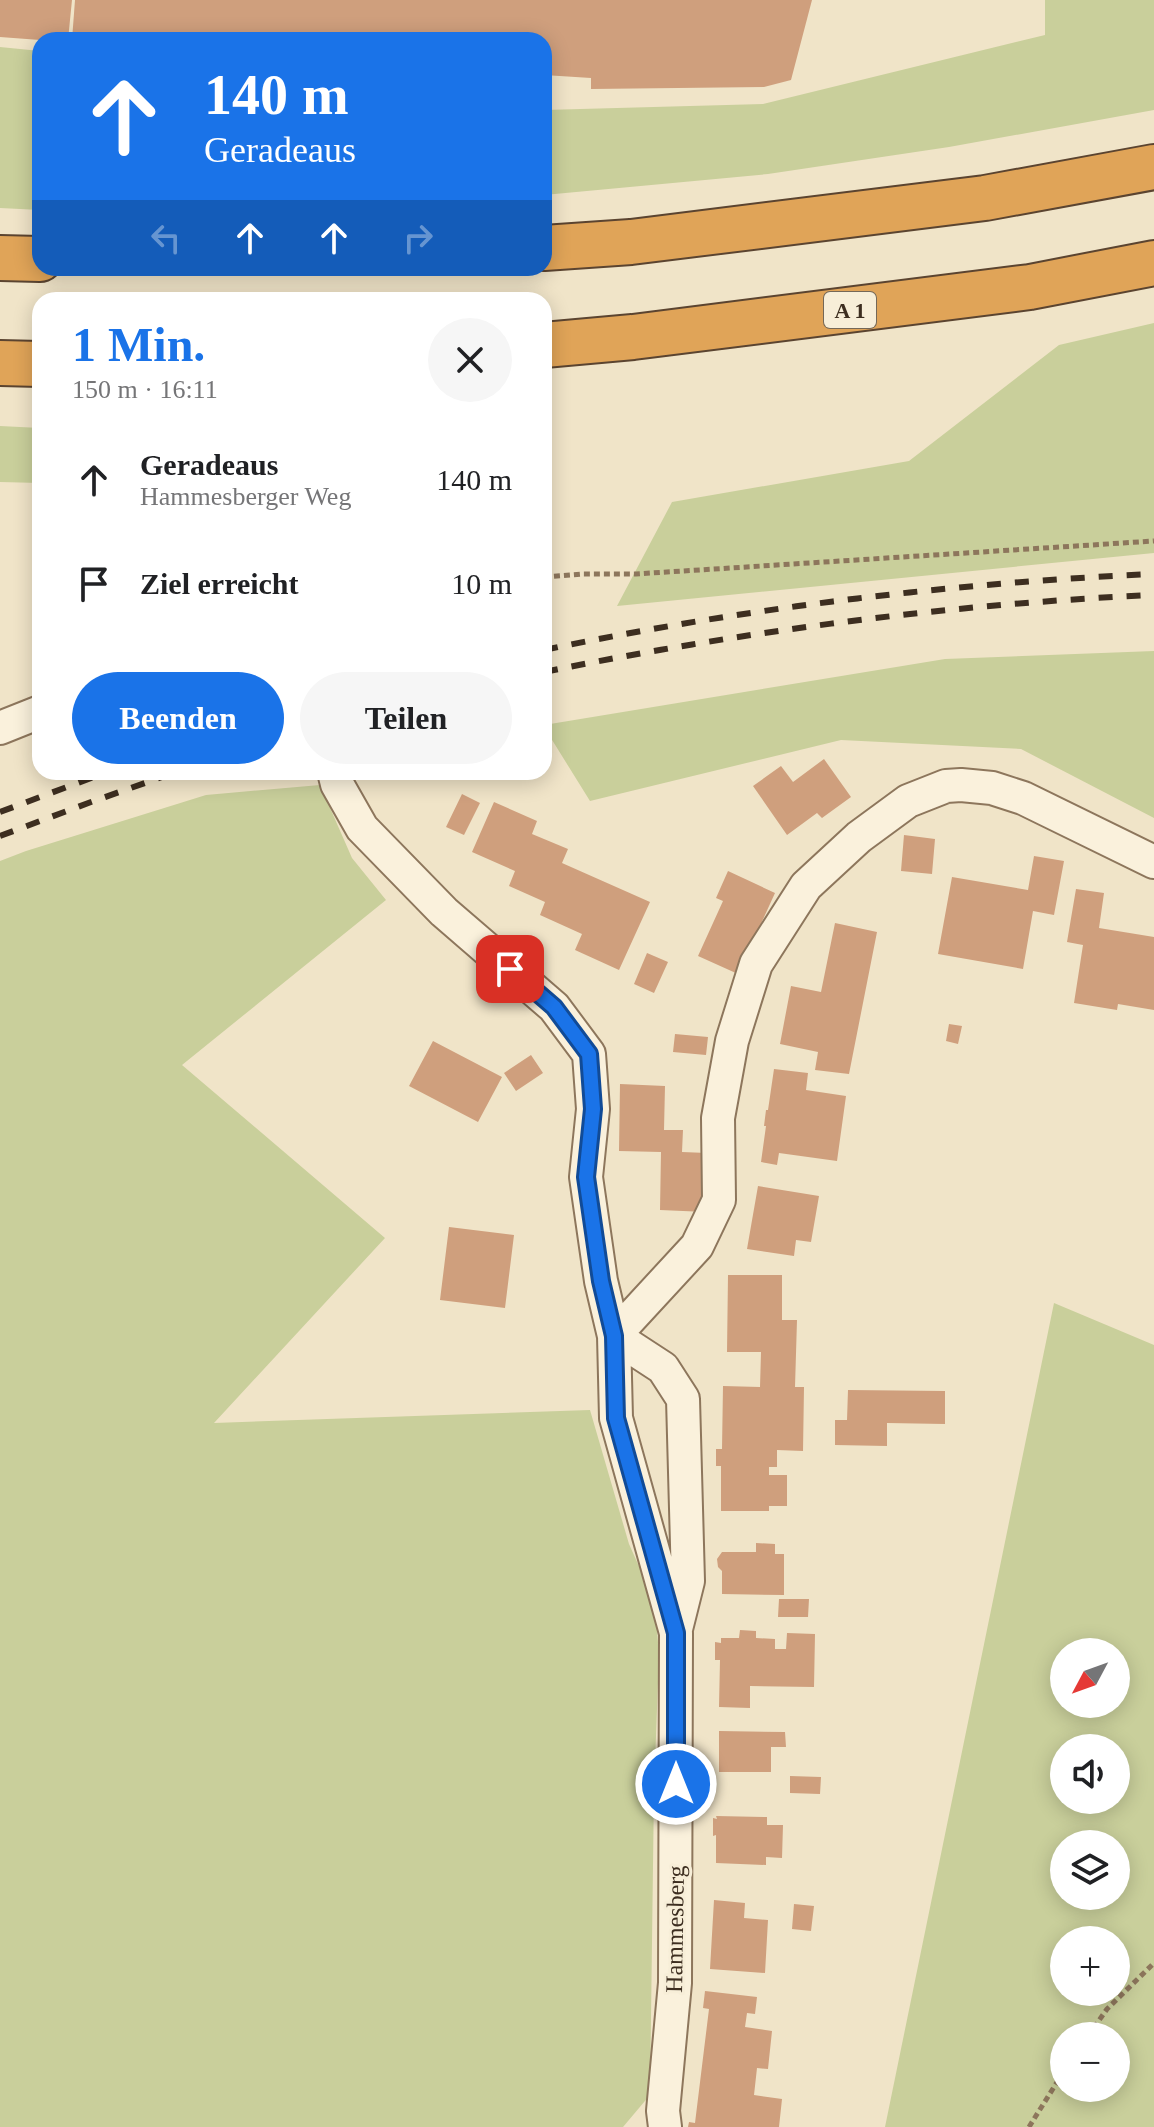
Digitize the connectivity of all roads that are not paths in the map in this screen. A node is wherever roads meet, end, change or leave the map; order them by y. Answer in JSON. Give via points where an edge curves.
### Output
{"nodes":[{"id":1,"x":1154,"y":167,"type":"edge"},
{"id":2,"x":552,"y":247,"type":"edge"},
{"id":3,"x":0,"y":258,"type":"edge"},
{"id":4,"x":32,"y":259,"type":"edge"},
{"id":5,"x":1154,"y":263,"type":"edge"},
{"id":6,"x":552,"y":344,"type":"edge"},
{"id":7,"x":0,"y":363,"type":"edge"},
{"id":8,"x":32,"y":364,"type":"edge"},
{"id":9,"x":32,"y":715,"type":"edge"},
{"id":10,"x":0,"y":728,"type":"edge"},
{"id":11,"x":337,"y":780,"type":"edge"},
{"id":12,"x":1154,"y":862,"type":"edge"},
{"id":13,"x":614,"y":1336,"type":"junction"},
{"id":14,"x":676,"y":1633,"type":"junction"},
{"id":15,"x":658,"y":2122,"type":"edge"}],
"edges":[{"from":1,"to":2,"type":"highway","via":[[985,198]]},
{"from":3,"to":4,"type":"highway"},
{"from":5,"to":6,"type":"highway","number":"A 1","via":[[1030,287]]},
{"from":7,"to":8,"type":"highway"},
{"from":9,"to":10,"type":"street"},
{"from":11,"to":13,"type":"street","name":"Hammesberg","via":[[362,828],[444,912],[554,1007],[589,1054],[593,1109],[586,1177]]},
{"from":12,"to":13,"type":"street","via":[[1023,798],[961,785],[908,801],[859,837],[806,886],[756,964],[732,1041],[718,1118],[719,1200],[697,1246]]},
{"from":13,"to":14,"type":"street","name":"Hammesberg","via":[[616,1418]]},
{"from":13,"to":14,"type":"street","name":"Hammesberg","via":[[663,1368],[683,1399],[688,1581]]},
{"from":14,"to":15,"type":"street","name":"Hammesberg","via":[[675,1983]]}]}
